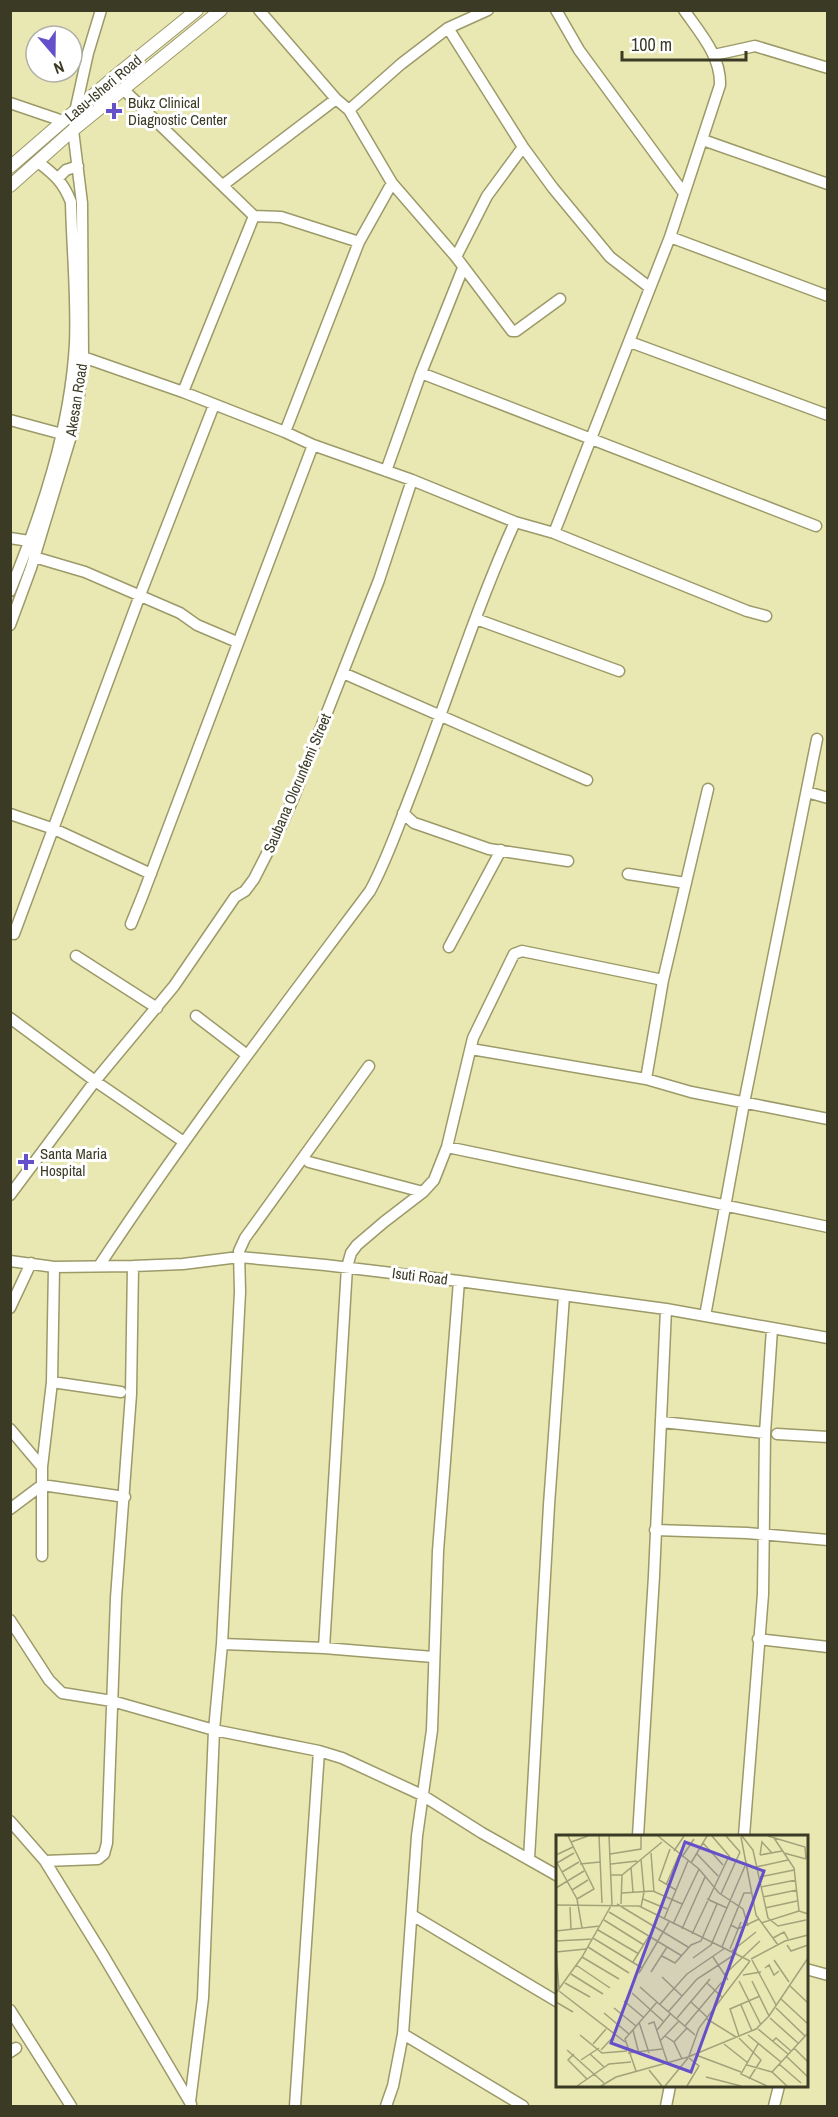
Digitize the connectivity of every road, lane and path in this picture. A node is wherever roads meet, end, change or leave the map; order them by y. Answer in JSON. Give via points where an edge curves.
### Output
{"nodes":[{"id":1,"x":101,"y":10,"type":"edge"},
{"id":2,"x":197,"y":10,"type":"edge"},
{"id":3,"x":221,"y":10,"type":"edge"},
{"id":4,"x":259,"y":10,"type":"edge"},
{"id":5,"x":488,"y":10,"type":"edge"},
{"id":6,"x":556,"y":10,"type":"edge"},
{"id":7,"x":684,"y":10,"type":"edge"},
{"id":8,"x":448,"y":28,"type":"junction"},
{"id":9,"x":714,"y":55,"type":"junction"},
{"id":10,"x":828,"y":68,"type":"edge"},
{"id":11,"x":124,"y":90,"type":"junction"},
{"id":12,"x":336,"y":99,"type":"junction"},
{"id":13,"x":10,"y":103,"type":"edge"},
{"id":14,"x":349,"y":110,"type":"junction"},
{"id":15,"x":75,"y":112,"type":"junction"},
{"id":16,"x":62,"y":123,"type":"junction"},
{"id":17,"x":74,"y":130,"type":"junction"},
{"id":18,"x":703,"y":140,"type":"junction"},
{"id":19,"x":523,"y":147,"type":"junction"},
{"id":20,"x":38,"y":162,"type":"junction"},
{"id":21,"x":78,"y":166,"type":"junction"},
{"id":22,"x":10,"y":167,"type":"edge"},
{"id":23,"x":58,"y":178,"type":"junction"},
{"id":24,"x":392,"y":183,"type":"junction"},
{"id":25,"x":828,"y":184,"type":"edge"},
{"id":26,"x":223,"y":185,"type":"junction"},
{"id":27,"x":10,"y":186,"type":"edge"},
{"id":28,"x":683,"y":192,"type":"junction"},
{"id":29,"x":254,"y":216,"type":"junction"},
{"id":30,"x":670,"y":237,"type":"junction"},
{"id":31,"x":359,"y":242,"type":"junction"},
{"id":32,"x":456,"y":257,"type":"junction"},
{"id":33,"x":463,"y":268,"type":"junction"},
{"id":34,"x":649,"y":287,"type":"junction"},
{"id":35,"x":828,"y":296,"type":"edge"},
{"id":36,"x":560,"y":299,"type":"dead end"},
{"id":37,"x":630,"y":342,"type":"junction"},
{"id":38,"x":83,"y":357,"type":"junction"},
{"id":39,"x":421,"y":374,"type":"junction"},
{"id":40,"x":183,"y":392,"type":"junction"},
{"id":41,"x":214,"y":405,"type":"junction"},
{"id":42,"x":828,"y":415,"type":"edge"},
{"id":43,"x":10,"y":420,"type":"edge"},
{"id":44,"x":285,"y":432,"type":"junction"},
{"id":45,"x":62,"y":434,"type":"junction"},
{"id":46,"x":591,"y":440,"type":"junction"},
{"id":47,"x":313,"y":445,"type":"junction"},
{"id":48,"x":386,"y":471,"type":"junction"},
{"id":49,"x":412,"y":480,"type":"junction"},
{"id":50,"x":515,"y":522,"type":"junction"},
{"id":51,"x":816,"y":526,"type":"dead end"},
{"id":52,"x":554,"y":533,"type":"junction"},
{"id":53,"x":10,"y":538,"type":"edge"},
{"id":54,"x":29,"y":541,"type":"junction"},
{"id":55,"x":34,"y":557,"type":"junction"},
{"id":56,"x":10,"y":591,"type":"edge"},
{"id":57,"x":140,"y":595,"type":"junction"},
{"id":58,"x":766,"y":616,"type":"dead end"},
{"id":59,"x":476,"y":619,"type":"junction"},
{"id":60,"x":10,"y":625,"type":"edge"},
{"id":61,"x":237,"y":642,"type":"junction"},
{"id":62,"x":619,"y":671,"type":"dead end"},
{"id":63,"x":343,"y":673,"type":"junction"},
{"id":64,"x":441,"y":716,"type":"junction"},
{"id":65,"x":818,"y":739,"type":"dead end"},
{"id":66,"x":587,"y":780,"type":"dead end"},
{"id":67,"x":708,"y":789,"type":"dead end"},
{"id":68,"x":807,"y":792,"type":"junction"},
{"id":69,"x":828,"y":798,"type":"edge"},
{"id":70,"x":403,"y":813,"type":"junction"},
{"id":71,"x":10,"y":814,"type":"edge"},
{"id":72,"x":54,"y":829,"type":"junction"},
{"id":73,"x":501,"y":850,"type":"junction"},
{"id":74,"x":568,"y":861,"type":"dead end"},
{"id":75,"x":151,"y":874,"type":"junction"},
{"id":76,"x":628,"y":874,"type":"dead end"},
{"id":77,"x":686,"y":883,"type":"junction"},
{"id":78,"x":130,"y":924,"type":"dead end"},
{"id":79,"x":14,"y":934,"type":"dead end"},
{"id":80,"x":449,"y":946,"type":"dead end"},
{"id":81,"x":76,"y":956,"type":"dead end"},
{"id":82,"x":663,"y":980,"type":"junction"},
{"id":83,"x":157,"y":1008,"type":"junction"},
{"id":84,"x":196,"y":1016,"type":"dead end"},
{"id":85,"x":11,"y":1019,"type":"edge"},
{"id":86,"x":471,"y":1049,"type":"junction"},
{"id":87,"x":248,"y":1055,"type":"junction"},
{"id":88,"x":369,"y":1066,"type":"dead end"},
{"id":89,"x":646,"y":1079,"type":"junction"},
{"id":90,"x":95,"y":1081,"type":"junction"},
{"id":91,"x":744,"y":1103,"type":"junction"},
{"id":92,"x":828,"y":1119,"type":"edge"},
{"id":93,"x":184,"y":1142,"type":"junction"},
{"id":94,"x":447,"y":1147,"type":"junction"},
{"id":95,"x":309,"y":1162,"type":"dead end"},
{"id":96,"x":423,"y":1192,"type":"junction"},
{"id":97,"x":10,"y":1195,"type":"edge"},
{"id":98,"x":726,"y":1206,"type":"junction"},
{"id":99,"x":828,"y":1227,"type":"edge"},
{"id":100,"x":239,"y":1257,"type":"junction"},
{"id":101,"x":10,"y":1261,"type":"edge"},
{"id":102,"x":31,"y":1263,"type":"junction"},
{"id":103,"x":99,"y":1266,"type":"junction"},
{"id":104,"x":133,"y":1266,"type":"junction"},
{"id":105,"x":54,"y":1267,"type":"junction"},
{"id":106,"x":347,"y":1267,"type":"junction"},
{"id":107,"x":459,"y":1281,"type":"junction"},
{"id":108,"x":564,"y":1296,"type":"junction"},
{"id":109,"x":10,"y":1308,"type":"edge"},
{"id":110,"x":666,"y":1309,"type":"junction"},
{"id":111,"x":705,"y":1316,"type":"junction"},
{"id":112,"x":772,"y":1329,"type":"junction"},
{"id":113,"x":828,"y":1338,"type":"edge"},
{"id":114,"x":52,"y":1382,"type":"junction"},
{"id":115,"x":121,"y":1392,"type":"dead end"},
{"id":116,"x":662,"y":1422,"type":"junction"},
{"id":117,"x":10,"y":1430,"type":"edge"},
{"id":118,"x":765,"y":1433,"type":"junction"},
{"id":119,"x":777,"y":1434,"type":"dead end"},
{"id":120,"x":828,"y":1437,"type":"edge"},
{"id":121,"x":42,"y":1467,"type":"junction"},
{"id":122,"x":42,"y":1485,"type":"junction"},
{"id":123,"x":125,"y":1497,"type":"junction"},
{"id":124,"x":10,"y":1509,"type":"edge"},
{"id":125,"x":655,"y":1530,"type":"junction"},
{"id":126,"x":763,"y":1535,"type":"junction"},
{"id":127,"x":828,"y":1540,"type":"edge"},
{"id":128,"x":42,"y":1556,"type":"dead end"},
{"id":129,"x":10,"y":1620,"type":"edge"},
{"id":130,"x":758,"y":1639,"type":"junction"},
{"id":131,"x":222,"y":1644,"type":"junction"},
{"id":132,"x":828,"y":1647,"type":"edge"},
{"id":133,"x":324,"y":1648,"type":"junction"},
{"id":134,"x":433,"y":1657,"type":"junction"},
{"id":135,"x":112,"y":1701,"type":"junction"},
{"id":136,"x":214,"y":1730,"type":"junction"},
{"id":137,"x":319,"y":1751,"type":"junction"},
{"id":138,"x":422,"y":1795,"type":"junction"},
{"id":139,"x":10,"y":1821,"type":"edge"},
{"id":140,"x":638,"y":1835,"type":"edge"},
{"id":141,"x":744,"y":1835,"type":"edge"},
{"id":142,"x":529,"y":1859,"type":"junction"},
{"id":143,"x":45,"y":1861,"type":"junction"},
{"id":144,"x":556,"y":1875,"type":"edge"},
{"id":145,"x":412,"y":1915,"type":"junction"},
{"id":146,"x":808,"y":1971,"type":"edge"},
{"id":147,"x":828,"y":1975,"type":"edge"},
{"id":148,"x":556,"y":2001,"type":"edge"},
{"id":149,"x":10,"y":2010,"type":"edge"},
{"id":150,"x":403,"y":2034,"type":"junction"},
{"id":151,"x":670,"y":2087,"type":"edge"},
{"id":152,"x":779,"y":2087,"type":"edge"},
{"id":153,"x":191,"y":2104,"type":"edge"},
{"id":154,"x":70,"y":2106,"type":"edge"},
{"id":155,"x":295,"y":2106,"type":"edge"},
{"id":156,"x":386,"y":2106,"type":"edge"},
{"id":157,"x":524,"y":2106,"type":"edge"},
{"id":158,"x":666,"y":2106,"type":"edge"},
{"id":159,"x":774,"y":2106,"type":"edge"}],
"edges":[{"from":1,"to":15,"type":"street"},
{"from":2,"to":15,"type":"main road","name":"Lasu-Isheri Road"},
{"from":3,"to":11,"type":"main road","name":"Lasu-Isheri Road"},
{"from":4,"to":12,"type":"street"},
{"from":5,"to":8,"type":"street"},
{"from":6,"to":28,"type":"street","via":[[579,50]]},
{"from":7,"to":9,"type":"street"},
{"from":8,"to":14,"type":"street"},
{"from":8,"to":19,"type":"street"},
{"from":9,"to":10,"type":"street","via":[[755,46]]},
{"from":9,"to":18,"type":"street","via":[[720,85]]},
{"from":11,"to":17,"type":"main road","name":"Lasu-Isheri Road"},
{"from":11,"to":26,"type":"street"},
{"from":12,"to":14,"type":"street"},
{"from":12,"to":26,"type":"street"},
{"from":13,"to":16,"type":"street"},
{"from":14,"to":24,"type":"street"},
{"from":15,"to":16,"type":"main road","name":"Lasu-Isheri Road"},
{"from":16,"to":22,"type":"main road","name":"Lasu-Isheri Road"},
{"from":17,"to":20,"type":"main road","name":"Lasu-Isheri Road"},
{"from":17,"to":21,"type":"street","name":"Akesan Road"},
{"from":18,"to":25,"type":"street"},
{"from":18,"to":28,"type":"street"},
{"from":19,"to":32,"type":"street","via":[[487,196]]},
{"from":19,"to":34,"type":"street","via":[[610,257]]},
{"from":20,"to":23,"type":"street","name":"Akesan Road"},
{"from":20,"to":27,"type":"main road","name":"Lasu-Isheri Road"},
{"from":21,"to":23,"type":"street"},
{"from":21,"to":38,"type":"street","name":"Akesan Road","via":[[82,203]]},
{"from":23,"to":45,"type":"street","name":"Akesan Road","via":[[71,202],[75,343]]},
{"from":24,"to":31,"type":"street"},
{"from":24,"to":32,"type":"street"},
{"from":26,"to":29,"type":"street"},
{"from":28,"to":30,"type":"street"},
{"from":29,"to":31,"type":"street","via":[[281,217]]},
{"from":29,"to":40,"type":"street"},
{"from":30,"to":34,"type":"street"},
{"from":30,"to":35,"type":"street"},
{"from":31,"to":44,"type":"street"},
{"from":32,"to":33,"type":"street"},
{"from":33,"to":36,"type":"street","via":[[512,331]]},
{"from":33,"to":39,"type":"street"},
{"from":34,"to":37,"type":"street"},
{"from":37,"to":42,"type":"street"},
{"from":37,"to":46,"type":"street"},
{"from":38,"to":40,"type":"street"},
{"from":38,"to":55,"type":"street","name":"Akesan Road","via":[[71,436]]},
{"from":39,"to":46,"type":"street"},
{"from":39,"to":48,"type":"street"},
{"from":40,"to":41,"type":"street"},
{"from":41,"to":44,"type":"street"},
{"from":41,"to":57,"type":"street"},
{"from":43,"to":45,"type":"street"},
{"from":44,"to":47,"type":"street"},
{"from":45,"to":54,"type":"street","name":"Akesan Road"},
{"from":46,"to":51,"type":"street"},
{"from":46,"to":52,"type":"street"},
{"from":47,"to":48,"type":"street"},
{"from":47,"to":61,"type":"street"},
{"from":48,"to":49,"type":"street"},
{"from":49,"to":50,"type":"street"},
{"from":49,"to":63,"type":"street","name":"Saubana Olorunfemi Street","via":[[380,580]]},
{"from":50,"to":52,"type":"street"},
{"from":50,"to":59,"type":"street"},
{"from":52,"to":58,"type":"street"},
{"from":53,"to":54,"type":"street"},
{"from":54,"to":56,"type":"street","name":"Akesan Road"},
{"from":55,"to":57,"type":"street","via":[[85,572]]},
{"from":55,"to":60,"type":"street","name":"Akesan Road"},
{"from":57,"to":61,"type":"street"},
{"from":57,"to":72,"type":"street"},
{"from":59,"to":62,"type":"street"},
{"from":59,"to":64,"type":"street"},
{"from":61,"to":75,"type":"street"},
{"from":63,"to":64,"type":"street"},
{"from":63,"to":83,"type":"street","name":"Saubana Olorunfemi Street","via":[[280,828],[254,879],[235,897]]},
{"from":64,"to":66,"type":"street"},
{"from":64,"to":70,"type":"street"},
{"from":65,"to":68,"type":"street"},
{"from":67,"to":77,"type":"street"},
{"from":68,"to":69,"type":"street"},
{"from":68,"to":91,"type":"street"},
{"from":70,"to":73,"type":"street","via":[[414,823]]},
{"from":70,"to":87,"type":"street","via":[[370,891]]},
{"from":71,"to":72,"type":"street"},
{"from":72,"to":75,"type":"street"},
{"from":72,"to":79,"type":"street"},
{"from":73,"to":74,"type":"street"},
{"from":73,"to":80,"type":"street"},
{"from":75,"to":78,"type":"street"},
{"from":76,"to":77,"type":"street"},
{"from":77,"to":82,"type":"street"},
{"from":81,"to":83,"type":"street"},
{"from":82,"to":86,"type":"street","via":[[522,951],[514,954],[509,963]]},
{"from":82,"to":89,"type":"street"},
{"from":83,"to":90,"type":"street","name":"Saubana Olorunfemi Street"},
{"from":84,"to":87,"type":"street"},
{"from":85,"to":90,"type":"street"},
{"from":86,"to":89,"type":"street"},
{"from":86,"to":94,"type":"street"},
{"from":87,"to":93,"type":"street"},
{"from":88,"to":100,"type":"street","via":[[245,1238]]},
{"from":89,"to":91,"type":"street"},
{"from":90,"to":93,"type":"street"},
{"from":90,"to":97,"type":"street","name":"Saubana Olorunfemi Street"},
{"from":91,"to":92,"type":"street"},
{"from":91,"to":98,"type":"street"},
{"from":93,"to":103,"type":"street"},
{"from":94,"to":96,"type":"street","via":[[434,1180]]},
{"from":94,"to":98,"type":"street"},
{"from":95,"to":96,"type":"street"},
{"from":96,"to":106,"type":"street","via":[[357,1245]]},
{"from":98,"to":99,"type":"street"},
{"from":98,"to":111,"type":"street"},
{"from":100,"to":104,"type":"street","name":"Isuti Road"},
{"from":100,"to":106,"type":"street","name":"Isuti Road"},
{"from":100,"to":131,"type":"street","via":[[240,1304]]},
{"from":101,"to":102,"type":"street","name":"Isuti Road"},
{"from":102,"to":105,"type":"street","name":"Isuti Road"},
{"from":102,"to":109,"type":"street"},
{"from":103,"to":104,"type":"street","name":"Isuti Road"},
{"from":103,"to":105,"type":"street","name":"Isuti Road"},
{"from":104,"to":123,"type":"street"},
{"from":105,"to":114,"type":"street"},
{"from":106,"to":107,"type":"street","name":"Isuti Road"},
{"from":106,"to":133,"type":"street"},
{"from":107,"to":108,"type":"street","name":"Isuti Road"},
{"from":107,"to":134,"type":"street"},
{"from":108,"to":110,"type":"street","name":"Isuti Road"},
{"from":108,"to":142,"type":"street"},
{"from":110,"to":111,"type":"street","name":"Isuti Road"},
{"from":110,"to":116,"type":"street"},
{"from":111,"to":112,"type":"street","name":"Isuti Road"},
{"from":112,"to":113,"type":"street","name":"Isuti Road"},
{"from":112,"to":118,"type":"street"},
{"from":114,"to":115,"type":"street"},
{"from":114,"to":121,"type":"street"},
{"from":116,"to":118,"type":"street"},
{"from":116,"to":125,"type":"street"},
{"from":117,"to":121,"type":"street"},
{"from":118,"to":126,"type":"street"},
{"from":119,"to":120,"type":"street"},
{"from":121,"to":122,"type":"street"},
{"from":122,"to":123,"type":"street"},
{"from":122,"to":124,"type":"street"},
{"from":122,"to":128,"type":"street"},
{"from":123,"to":135,"type":"street"},
{"from":125,"to":126,"type":"street"},
{"from":125,"to":140,"type":"street"},
{"from":126,"to":127,"type":"street"},
{"from":126,"to":130,"type":"street"},
{"from":129,"to":135,"type":"street","via":[[62,1693]]},
{"from":130,"to":132,"type":"street"},
{"from":130,"to":141,"type":"street"},
{"from":131,"to":133,"type":"street"},
{"from":131,"to":136,"type":"street"},
{"from":133,"to":134,"type":"street"},
{"from":134,"to":138,"type":"street","via":[[432,1730]]},
{"from":135,"to":136,"type":"street"},
{"from":135,"to":143,"type":"street","via":[[104,1854],[98,1859]]},
{"from":136,"to":137,"type":"street"},
{"from":136,"to":153,"type":"street","via":[[203,1998]]},
{"from":137,"to":138,"type":"street"},
{"from":137,"to":155,"type":"street"},
{"from":138,"to":142,"type":"street"},
{"from":138,"to":145,"type":"street"},
{"from":139,"to":143,"type":"street"},
{"from":142,"to":144,"type":"street"},
{"from":143,"to":153,"type":"street"},
{"from":145,"to":148,"type":"street"},
{"from":145,"to":150,"type":"street"},
{"from":146,"to":147,"type":"street"},
{"from":149,"to":154,"type":"street"},
{"from":150,"to":156,"type":"street"},
{"from":150,"to":157,"type":"street"},
{"from":151,"to":158,"type":"street"},
{"from":152,"to":159,"type":"street"}]}
